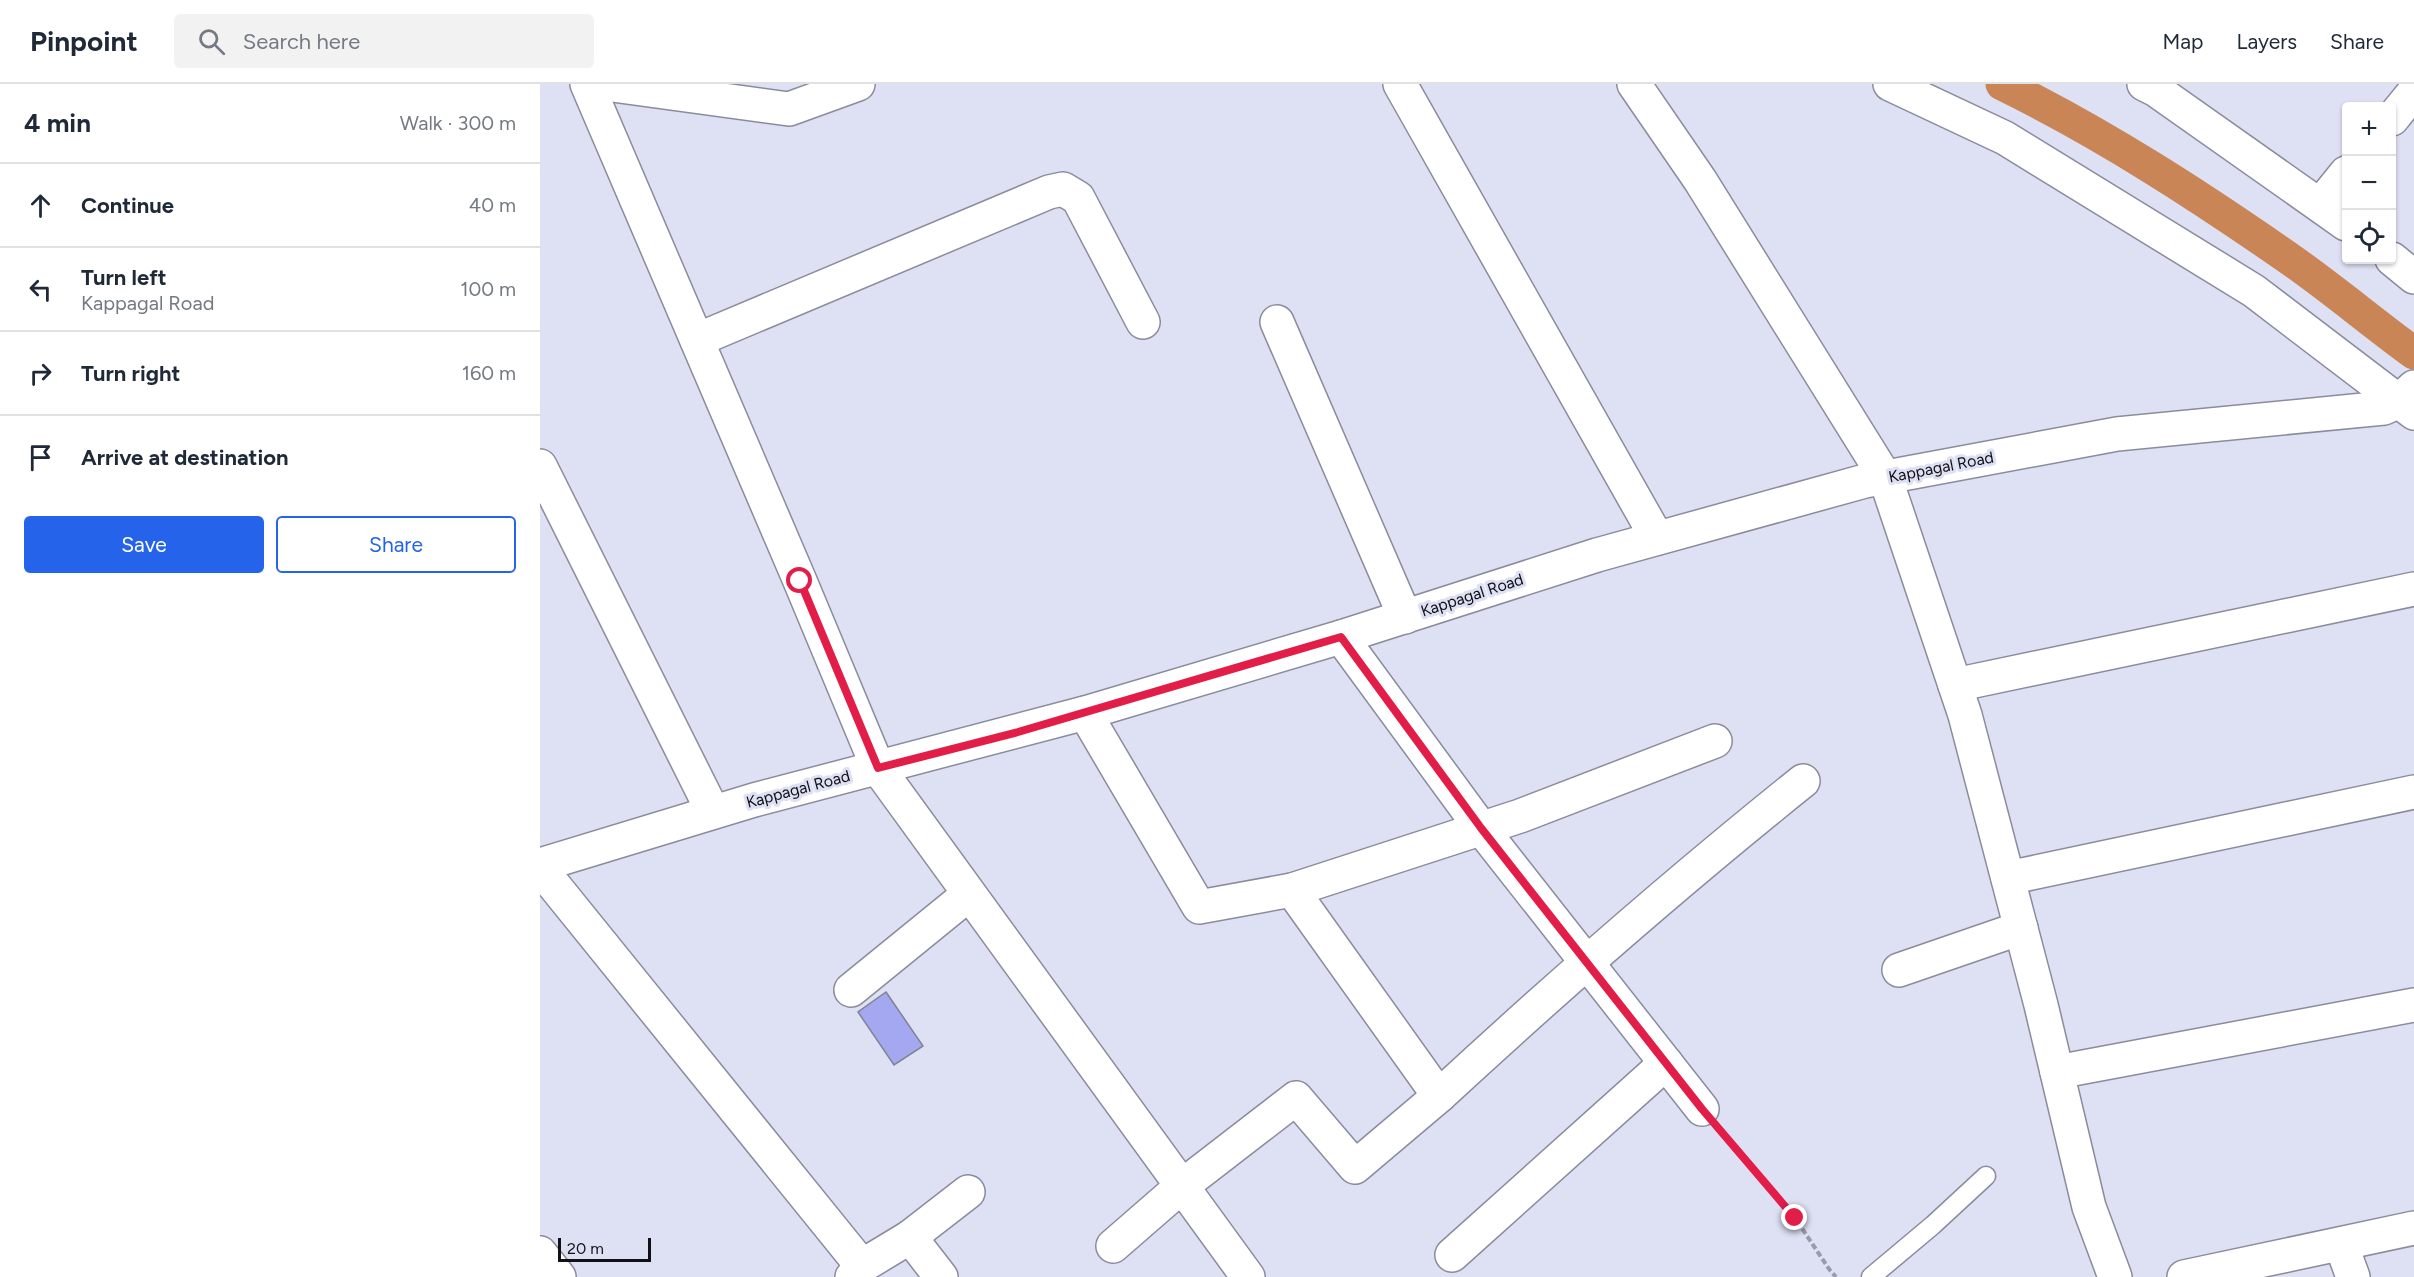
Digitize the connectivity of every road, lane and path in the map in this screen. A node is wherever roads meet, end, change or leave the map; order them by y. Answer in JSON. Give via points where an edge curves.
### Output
{"nodes":[{"id":1,"x":587,"y":84,"type":"edge"},
{"id":2,"x":605,"y":84,"type":"edge"},
{"id":3,"x":858,"y":84,"type":"edge"},
{"id":4,"x":1400,"y":84,"type":"edge"},
{"id":5,"x":1634,"y":84,"type":"edge"},
{"id":6,"x":1890,"y":84,"type":"edge"},
{"id":7,"x":2154,"y":86,"type":"edge"},
{"id":8,"x":822,"y":90,"type":"edge"},
{"id":9,"x":2414,"y":92,"type":"edge"},
{"id":10,"x":2396,"y":113,"type":"edge"},
{"id":11,"x":2342,"y":178,"type":"edge"},
{"id":12,"x":2321,"y":204,"type":"junction"},
{"id":13,"x":2342,"y":221,"type":"edge"},
{"id":14,"x":2396,"y":263,"type":"edge"},
{"id":15,"x":2414,"y":277,"type":"edge"},
{"id":16,"x":1143,"y":322,"type":"dead end"},
{"id":17,"x":1277,"y":322,"type":"dead end"},
{"id":18,"x":697,"y":340,"type":"junction"},
{"id":19,"x":2409,"y":401,"type":"edge"},
{"id":20,"x":540,"y":466,"type":"edge"},
{"id":21,"x":1886,"y":477,"type":"junction"},
{"id":22,"x":1657,"y":538,"type":"junction"},
{"id":23,"x":2414,"y":589,"type":"edge"},
{"id":24,"x":1405,"y":617,"type":"junction"},
{"id":25,"x":1341,"y":637,"type":"junction"},
{"id":26,"x":1955,"y":685,"type":"junction"},
{"id":27,"x":1085,"y":712,"type":"junction"},
{"id":28,"x":1715,"y":741,"type":"dead end"},
{"id":29,"x":878,"y":768,"type":"junction"},
{"id":30,"x":1803,"y":781,"type":"dead end"},
{"id":31,"x":2414,"y":792,"type":"edge"},
{"id":32,"x":713,"y":812,"type":"junction"},
{"id":33,"x":1481,"y":828,"type":"junction"},
{"id":34,"x":540,"y":866,"type":"edge"},
{"id":35,"x":2008,"y":878,"type":"junction"},
{"id":36,"x":1292,"y":890,"type":"junction"},
{"id":37,"x":969,"y":894,"type":"junction"},
{"id":38,"x":2021,"y":928,"type":"junction"},
{"id":39,"x":1586,"y":961,"type":"junction"},
{"id":40,"x":1899,"y":970,"type":"dead end"},
{"id":41,"x":851,"y":990,"type":"dead end"},
{"id":42,"x":2414,"y":1005,"type":"edge"},
{"id":43,"x":1666,"y":1063,"type":"junction"},
{"id":44,"x":2057,"y":1072,"type":"junction"},
{"id":45,"x":1439,"y":1096,"type":"junction"},
{"id":46,"x":1702,"y":1109,"type":"joint"},
{"id":47,"x":1986,"y":1176,"type":"dead end"},
{"id":48,"x":1182,"y":1186,"type":"junction"},
{"id":49,"x":968,"y":1192,"type":"dead end"},
{"id":50,"x":2414,"y":1228,"type":"edge"},
{"id":51,"x":910,"y":1237,"type":"junction"},
{"id":52,"x":2342,"y":1244,"type":"junction"},
{"id":53,"x":1113,"y":1246,"type":"dead end"},
{"id":54,"x":540,"y":1253,"type":"edge"},
{"id":55,"x":1452,"y":1255,"type":"dead end"},
{"id":56,"x":857,"y":1272,"type":"edge"},
{"id":57,"x":559,"y":1277,"type":"edge"},
{"id":58,"x":941,"y":1277,"type":"edge"},
{"id":59,"x":1248,"y":1277,"type":"edge"},
{"id":60,"x":1836,"y":1277,"type":"edge"},
{"id":61,"x":1871,"y":1277,"type":"edge"},
{"id":62,"x":2115,"y":1277,"type":"edge"},
{"id":63,"x":2184,"y":1277,"type":"edge"},
{"id":64,"x":2353,"y":1277,"type":"edge"}],
"edges":[{"from":1,"to":18,"type":"street"},
{"from":2,"to":8,"type":"street","via":[[789,109]]},
{"from":3,"to":8,"type":"street"},
{"from":4,"to":22,"type":"street"},
{"from":5,"to":21,"type":"street","via":[[1700,180]]},
{"from":6,"to":19,"type":"street","via":[[2005,138],[2254,291]]},
{"from":7,"to":12,"type":"street"},
{"from":9,"to":10,"type":"street"},
{"from":11,"to":12,"type":"street"},
{"from":12,"to":13,"type":"street"},
{"from":14,"to":15,"type":"street"},
{"from":16,"to":18,"type":"street","via":[[1078,198],[1063,189]]},
{"from":17,"to":24,"type":"street"},
{"from":18,"to":29,"type":"street"},
{"from":19,"to":21,"type":"street","name":"Kappagal Road","via":[[2364,411],[2116,434]]},
{"from":20,"to":32,"type":"street"},
{"from":21,"to":22,"type":"street","name":"Kappagal Road"},
{"from":21,"to":26,"type":"street"},
{"from":22,"to":24,"type":"street","name":"Kappagal Road"},
{"from":23,"to":26,"type":"street"},
{"from":24,"to":25,"type":"street","name":"Kappagal Road"},
{"from":25,"to":27,"type":"street","name":"Kappagal Road"},
{"from":25,"to":33,"type":"street"},
{"from":26,"to":35,"type":"street"},
{"from":27,"to":29,"type":"street","name":"Kappagal Road"},
{"from":27,"to":36,"type":"street","via":[[1199,907]]},
{"from":28,"to":33,"type":"street"},
{"from":29,"to":32,"type":"street","name":"Kappagal Road"},
{"from":29,"to":37,"type":"street"},
{"from":30,"to":39,"type":"street"},
{"from":31,"to":35,"type":"street"},
{"from":32,"to":34,"type":"street","name":"Kappagal Road"},
{"from":33,"to":36,"type":"street"},
{"from":33,"to":39,"type":"street"},
{"from":34,"to":56,"type":"street"},
{"from":35,"to":38,"type":"street"},
{"from":36,"to":45,"type":"street"},
{"from":37,"to":41,"type":"street"},
{"from":37,"to":48,"type":"street"},
{"from":38,"to":40,"type":"street"},
{"from":38,"to":44,"type":"street"},
{"from":39,"to":43,"type":"street"},
{"from":39,"to":45,"type":"street"},
{"from":42,"to":44,"type":"street"},
{"from":43,"to":46,"type":"street"},
{"from":43,"to":55,"type":"street"},
{"from":44,"to":62,"type":"street","via":[[2090,1207]]},
{"from":45,"to":48,"type":"street","via":[[1355,1167],[1296,1098]]},
{"from":46,"to":60,"type":"path","via":[[1795,1218]]},
{"from":47,"to":61,"type":"lane"},
{"from":48,"to":53,"type":"street"},
{"from":48,"to":59,"type":"street"},
{"from":49,"to":51,"type":"street"},
{"from":50,"to":52,"type":"street"},
{"from":51,"to":56,"type":"street"},
{"from":51,"to":58,"type":"street"},
{"from":52,"to":63,"type":"street"},
{"from":52,"to":64,"type":"street"},
{"from":54,"to":57,"type":"street"}]}
